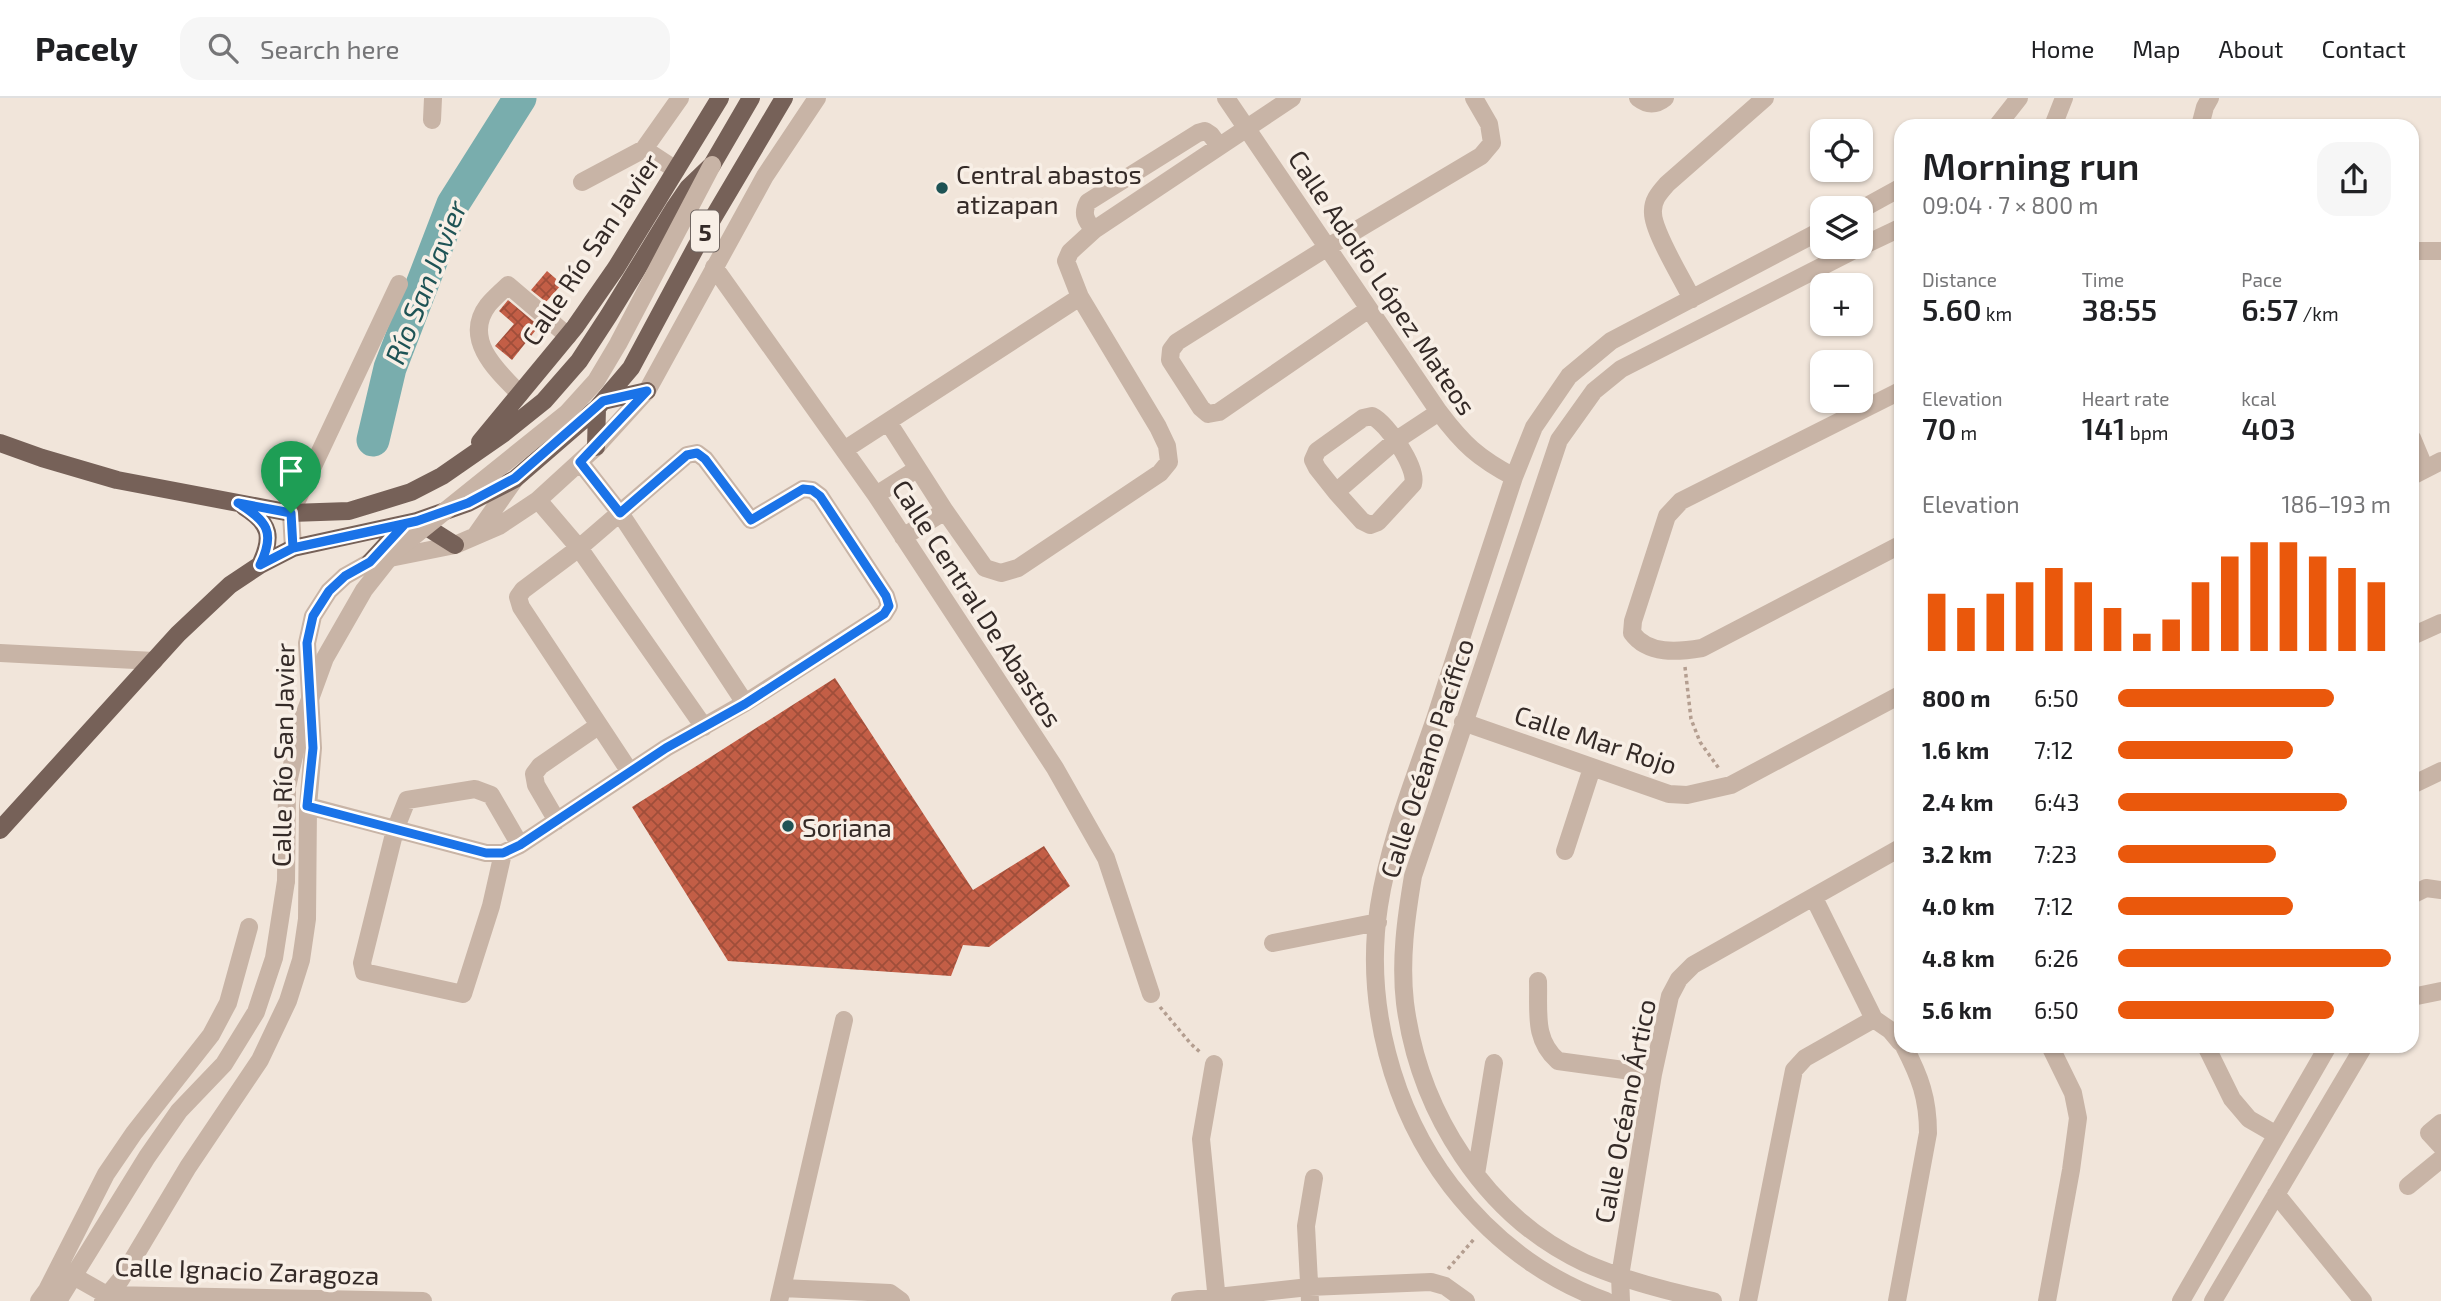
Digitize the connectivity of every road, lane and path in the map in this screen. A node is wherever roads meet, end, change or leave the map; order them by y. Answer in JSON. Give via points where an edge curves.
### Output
{"nodes":[{"id":1,"x":433,"y":98,"type":"edge"},
{"id":2,"x":680,"y":98,"type":"edge"},
{"id":3,"x":720,"y":98,"type":"edge"},
{"id":4,"x":751,"y":98,"type":"edge"},
{"id":5,"x":784,"y":98,"type":"edge"},
{"id":6,"x":817,"y":98,"type":"edge"},
{"id":7,"x":1226,"y":98,"type":"edge"},
{"id":8,"x":1292,"y":98,"type":"edge"},
{"id":9,"x":1474,"y":98,"type":"edge"},
{"id":10,"x":1638,"y":98,"type":"edge"},
{"id":11,"x":1665,"y":98,"type":"edge"},
{"id":12,"x":1765,"y":98,"type":"edge"},
{"id":13,"x":2019,"y":98,"type":"edge"},
{"id":14,"x":2064,"y":98,"type":"edge"},
{"id":15,"x":2210,"y":98,"type":"edge"},
{"id":16,"x":2002,"y":119,"type":"edge"},
{"id":17,"x":2056,"y":119,"type":"edge"},
{"id":18,"x":2202,"y":119,"type":"edge"},
{"id":19,"x":432,"y":120,"type":"dead end"},
{"id":20,"x":1246,"y":129,"type":"junction"},
{"id":21,"x":1219,"y":146,"type":"junction"},
{"id":22,"x":644,"y":149,"type":"junction"},
{"id":23,"x":712,"y":165,"type":"junction"},
{"id":24,"x":676,"y":170,"type":"junction"},
{"id":25,"x":582,"y":182,"type":"dead end"},
{"id":26,"x":1894,"y":191,"type":"edge"},
{"id":27,"x":1873,"y":202,"type":"edge"},
{"id":28,"x":1094,"y":229,"type":"junction"},
{"id":29,"x":1894,"y":231,"type":"edge"},
{"id":30,"x":1810,"y":236,"type":"edge"},
{"id":31,"x":1873,"y":241,"type":"edge"},
{"id":32,"x":1328,"y":247,"type":"junction"},
{"id":33,"x":2419,"y":251,"type":"edge"},
{"id":34,"x":2441,"y":251,"type":"edge"},
{"id":35,"x":1836,"y":259,"type":"edge"},
{"id":36,"x":714,"y":267,"type":"junction"},
{"id":37,"x":400,"y":284,"type":"dead end"},
{"id":38,"x":1080,"y":297,"type":"junction"},
{"id":39,"x":1692,"y":299,"type":"junction"},
{"id":40,"x":1369,"y":309,"type":"junction"},
{"id":41,"x":568,"y":336,"type":"junction"},
{"id":42,"x":647,"y":391,"type":"junction"},
{"id":43,"x":520,"y":394,"type":"junction"},
{"id":44,"x":1894,"y":394,"type":"edge"},
{"id":45,"x":600,"y":405,"type":"junction"},
{"id":46,"x":1438,"y":412,"type":"junction"},
{"id":47,"x":887,"y":422,"type":"junction"},
{"id":48,"x":1395,"y":441,"type":"junction"},
{"id":49,"x":0,"y":443,"type":"edge"},
{"id":50,"x":596,"y":447,"type":"junction"},
{"id":51,"x":844,"y":450,"type":"junction"},
{"id":52,"x":469,"y":456,"type":"junction"},
{"id":53,"x":580,"y":462,"type":"junction"},
{"id":54,"x":917,"y":469,"type":"junction"},
{"id":55,"x":1514,"y":477,"type":"junction"},
{"id":56,"x":515,"y":478,"type":"junction"},
{"id":57,"x":1336,"y":492,"type":"junction"},
{"id":58,"x":876,"y":495,"type":"junction"},
{"id":59,"x":538,"y":500,"type":"junction"},
{"id":60,"x":238,"y":503,"type":"junction"},
{"id":61,"x":945,"y":511,"type":"junction"},
{"id":62,"x":291,"y":513,"type":"junction"},
{"id":63,"x":620,"y":513,"type":"junction"},
{"id":64,"x":411,"y":522,"type":"junction"},
{"id":65,"x":903,"y":537,"type":"junction"},
{"id":66,"x":474,"y":538,"type":"junction"},
{"id":67,"x":455,"y":545,"type":"junction"},
{"id":68,"x":293,"y":548,"type":"junction"},
{"id":69,"x":579,"y":548,"type":"junction"},
{"id":70,"x":1894,"y":548,"type":"edge"},
{"id":71,"x":370,"y":562,"type":"junction"},
{"id":72,"x":260,"y":565,"type":"junction"},
{"id":73,"x":2441,"y":622,"type":"edge"},
{"id":74,"x":2419,"y":633,"type":"edge"},
{"id":75,"x":1684,"y":651,"type":"junction"},
{"id":76,"x":0,"y":653,"type":"edge"},
{"id":77,"x":107,"y":659,"type":"junction"},
{"id":78,"x":154,"y":661,"type":"junction"},
{"id":79,"x":136,"y":680,"type":"junction"},
{"id":80,"x":1894,"y":698,"type":"edge"},
{"id":81,"x":745,"y":704,"type":"junction"},
{"id":82,"x":1463,"y":722,"type":"junction"},
{"id":83,"x":598,"y":726,"type":"junction"},
{"id":84,"x":704,"y":727,"type":"junction"},
{"id":85,"x":1592,"y":768,"type":"junction"},
{"id":86,"x":2441,"y":771,"type":"edge"},
{"id":87,"x":630,"y":772,"type":"junction"},
{"id":88,"x":2419,"y":782,"type":"edge"},
{"id":89,"x":1731,"y":785,"type":"junction"},
{"id":90,"x":307,"y":806,"type":"junction"},
{"id":91,"x":557,"y":821,"type":"junction"},
{"id":92,"x":0,"y":830,"type":"edge"},
{"id":93,"x":395,"y":830,"type":"junction"},
{"id":94,"x":520,"y":845,"type":"junction"},
{"id":95,"x":1565,"y":851,"type":"dead end"},
{"id":96,"x":1894,"y":851,"type":"edge"},
{"id":97,"x":503,"y":853,"type":"junction"},
{"id":98,"x":1814,"y":898,"type":"junction"},
{"id":99,"x":1378,"y":922,"type":"junction"},
{"id":100,"x":249,"y":927,"type":"dead end"},
{"id":101,"x":1273,"y":943,"type":"dead end"},
{"id":102,"x":1538,"y":981,"type":"dead end"},
{"id":103,"x":2441,"y":991,"type":"edge"},
{"id":104,"x":1151,"y":993,"type":"joint"},
{"id":105,"x":2419,"y":996,"type":"edge"},
{"id":106,"x":1874,"y":1019,"type":"junction"},
{"id":107,"x":844,"y":1020,"type":"dead end"},
{"id":108,"x":1894,"y":1035,"type":"edge"},
{"id":109,"x":1907,"y":1053,"type":"edge"},
{"id":110,"x":2053,"y":1053,"type":"edge"},
{"id":111,"x":2209,"y":1053,"type":"edge"},
{"id":112,"x":2324,"y":1053,"type":"edge"},
{"id":113,"x":2360,"y":1053,"type":"edge"},
{"id":114,"x":1494,"y":1063,"type":"dead end"},
{"id":115,"x":1214,"y":1064,"type":"joint"},
{"id":116,"x":1653,"y":1074,"type":"junction"},
{"id":117,"x":2441,"y":1123,"type":"edge"},
{"id":118,"x":2275,"y":1134,"type":"junction"},
{"id":119,"x":2441,"y":1146,"type":"edge"},
{"id":120,"x":2441,"y":1159,"type":"edge"},
{"id":121,"x":1476,"y":1174,"type":"junction"},
{"id":122,"x":1314,"y":1178,"type":"dead end"},
{"id":123,"x":2409,"y":1186,"type":"dead end"},
{"id":124,"x":2276,"y":1194,"type":"junction"},
{"id":125,"x":2239,"y":1200,"type":"junction"},
{"id":126,"x":2264,"y":1214,"type":"junction"},
{"id":127,"x":1462,"y":1253,"type":"dead end"},
{"id":128,"x":1450,"y":1267,"type":"dead end"},
{"id":129,"x":1620,"y":1276,"type":"junction"},
{"id":130,"x":75,"y":1277,"type":"junction"},
{"id":131,"x":1309,"y":1294,"type":"edge"},
{"id":132,"x":781,"y":1295,"type":"edge"},
{"id":133,"x":105,"y":1298,"type":"edge"},
{"id":134,"x":1217,"y":1299,"type":"edge"},
{"id":135,"x":39,"y":1301,"type":"edge"},
{"id":136,"x":58,"y":1301,"type":"edge"},
{"id":137,"x":423,"y":1301,"type":"edge"},
{"id":138,"x":901,"y":1301,"type":"edge"},
{"id":139,"x":1180,"y":1301,"type":"edge"},
{"id":140,"x":1466,"y":1301,"type":"edge"},
{"id":141,"x":1605,"y":1301,"type":"edge"},
{"id":142,"x":1621,"y":1301,"type":"edge"},
{"id":143,"x":1713,"y":1301,"type":"edge"},
{"id":144,"x":1748,"y":1301,"type":"edge"},
{"id":145,"x":1897,"y":1301,"type":"edge"},
{"id":146,"x":2047,"y":1301,"type":"edge"},
{"id":147,"x":2181,"y":1301,"type":"edge"},
{"id":148,"x":2213,"y":1301,"type":"edge"},
{"id":149,"x":2363,"y":1301,"type":"edge"}],
"edges":[{"from":1,"to":19,"type":"street"},
{"from":2,"to":22,"type":"street"},
{"from":3,"to":24,"type":"main road","name":"Calle Río San Javier"},
{"from":4,"to":23,"type":"main road"},
{"from":5,"to":45,"type":"main road","number":"5","via":[[631,368]]},
{"from":6,"to":36,"type":"street","name":"Calle Río San Javier","via":[[765,176]]},
{"from":7,"to":20,"type":"street","name":"Calle Adolfo López Mateos"},
{"from":8,"to":20,"type":"street"},
{"from":9,"to":32,"type":"street","via":[[1489,124],[1492,142],[1480,156]]},
{"from":10,"to":11,"type":"street","via":[[1658,104]]},
{"from":12,"to":39,"type":"street","via":[[1656,197],[1657,229]]},
{"from":13,"to":16,"type":"street"},
{"from":14,"to":17,"type":"street"},
{"from":15,"to":18,"type":"street"},
{"from":20,"to":21,"type":"street"},
{"from":20,"to":32,"type":"street","name":"Calle Adolfo López Mateos"},
{"from":21,"to":28,"type":"street"},
{"from":21,"to":28,"type":"street","via":[[1205,131],[1088,202],[1086,221]]},
{"from":22,"to":24,"type":"street"},
{"from":22,"to":25,"type":"street"},
{"from":23,"to":52,"type":"main road","via":[[688,188],[587,349],[544,401]]},
{"from":23,"to":130,"type":"street","name":"Calle Río San Javier","bridge":true,"via":[[596,381],[568,413],[394,552],[364,590],[325,658],[302,720],[287,787],[286,881],[274,958],[256,1012],[225,1064],[179,1111],[147,1157]]},
{"from":24,"to":41,"type":"main road","name":"Calle Río San Javier"},
{"from":26,"to":27,"type":"street"},
{"from":28,"to":38,"type":"street","via":[[1066,261]]},
{"from":29,"to":31,"type":"street","name":"Calle Océano Pacífico"},
{"from":30,"to":39,"type":"street","name":"Calle Océano Pacífico"},
{"from":32,"to":40,"type":"street","name":"Calle Adolfo López Mateos"},
{"from":32,"to":40,"type":"street","via":[[1177,342],[1170,360],[1201,408],[1208,414],[1219,412]]},
{"from":33,"to":34,"type":"street"},
{"from":35,"to":82,"type":"street","name":"Calle Océano Pacífico","via":[[1621,369],[1594,391],[1559,440]]},
{"from":36,"to":42,"type":"street","name":"Calle Río San Javier"},
{"from":36,"to":51,"type":"street","name":"Calle Central De Abastos"},
{"from":37,"to":62,"type":"street"},
{"from":38,"to":47,"type":"street"},
{"from":38,"to":61,"type":"street","via":[[1158,427],[1169,462],[1160,473],[1029,561],[1001,573],[985,568]]},
{"from":39,"to":55,"type":"street","name":"Calle Océano Pacífico","via":[[1611,341],[1569,376],[1534,427]]},
{"from":40,"to":46,"type":"street","name":"Calle Adolfo López Mateos"},
{"from":41,"to":43,"type":"main road","name":"Calle Río San Javier"},
{"from":41,"to":43,"type":"street","via":[[508,285],[487,306],[479,336],[484,355]]},
{"from":42,"to":45,"type":"main road"},
{"from":42,"to":50,"type":"street","name":"Calle Río San Javier"},
{"from":43,"to":52,"type":"main road","name":"Calle Río San Javier"},
{"from":44,"to":75,"type":"street","via":[[1681,501],[1667,516],[1632,633],[1639,642],[1672,653]]},
{"from":45,"to":50,"type":"main road"},
{"from":45,"to":56,"type":"main road","number":"5"},
{"from":46,"to":48,"type":"street"},
{"from":46,"to":55,"type":"street","name":"Calle Adolfo López Mateos","via":[[1461,442]]},
{"from":47,"to":51,"type":"street"},
{"from":47,"to":54,"type":"street"},
{"from":48,"to":57,"type":"street"},
{"from":48,"to":57,"type":"street","via":[[1372,416],[1317,451],[1313,460]]},
{"from":48,"to":57,"type":"street","via":[[1415,477],[1378,522],[1370,525],[1363,521]]},
{"from":49,"to":60,"type":"main road","via":[[117,480]]},
{"from":50,"to":53,"type":"street","name":"Calle Río San Javier"},
{"from":51,"to":58,"type":"street","name":"Calle Central De Abastos"},
{"from":52,"to":62,"type":"main road","via":[[411,492],[349,511]]},
{"from":53,"to":59,"type":"street","name":"Calle Río San Javier"},
{"from":53,"to":63,"type":"street"},
{"from":54,"to":58,"type":"street"},
{"from":54,"to":61,"type":"street"},
{"from":55,"to":99,"type":"street","name":"Calle Océano Pacífico","via":[[1399,825]]},
{"from":56,"to":64,"type":"main road","number":"5","via":[[468,503]]},
{"from":56,"to":66,"type":"street"},
{"from":58,"to":65,"type":"street","name":"Calle Central De Abastos"},
{"from":59,"to":66,"type":"street","name":"Calle Río San Javier"},
{"from":59,"to":69,"type":"street"},
{"from":60,"to":62,"type":"main road"},
{"from":60,"to":72,"type":"main road","via":[[259,516],[266,528],[269,538]]},
{"from":61,"to":65,"type":"street"},
{"from":62,"to":68,"type":"street"},
{"from":63,"to":69,"type":"street"},
{"from":63,"to":81,"type":"street"},
{"from":63,"to":81,"type":"street","via":[[665,472],[697,453],[751,520],[803,489],[820,496],[886,596],[889,606],[884,614]]},
{"from":64,"to":67,"type":"main road"},
{"from":64,"to":68,"type":"main road","number":"5"},
{"from":64,"to":71,"type":"main road"},
{"from":65,"to":104,"type":"street","name":"Calle Central De Abastos","via":[[1055,768],[1106,858]]},
{"from":66,"to":67,"type":"street","name":"Calle Río San Javier"},
{"from":67,"to":71,"type":"street","name":"Calle Río San Javier"},
{"from":68,"to":72,"type":"main road","number":"5"},
{"from":69,"to":83,"type":"street","via":[[518,597]]},
{"from":69,"to":84,"type":"street"},
{"from":70,"to":75,"type":"street","via":[[1702,648]]},
{"from":71,"to":90,"type":"street","name":"Calle Río San Javier","via":[[329,591],[313,616],[307,643],[313,748]]},
{"from":72,"to":78,"type":"main road","via":[[203,609]]},
{"from":73,"to":74,"type":"street"},
{"from":75,"to":89,"type":"path","via":[[1691,719],[1700,742]]},
{"from":76,"to":77,"type":"street"},
{"from":77,"to":78,"type":"street"},
{"from":77,"to":79,"type":"street"},
{"from":78,"to":79,"type":"main road"},
{"from":79,"to":92,"type":"main road"},
{"from":80,"to":89,"type":"street","name":"Calle Mar Rojo"},
{"from":81,"to":84,"type":"street"},
{"from":82,"to":85,"type":"street","name":"Calle Mar Rojo"},
{"from":82,"to":121,"type":"street","name":"Calle Océano Pacífico","via":[[1413,876],[1403,957],[1412,1046],[1426,1088],[1448,1135]]},
{"from":83,"to":87,"type":"street"},
{"from":83,"to":91,"type":"street","via":[[534,774]]},
{"from":84,"to":87,"type":"street"},
{"from":85,"to":89,"type":"street","name":"Calle Mar Rojo","via":[[1669,794],[1687,796]]},
{"from":85,"to":95,"type":"street"},
{"from":86,"to":88,"type":"street"},
{"from":87,"to":91,"type":"street"},
{"from":90,"to":93,"type":"street"},
{"from":90,"to":133,"type":"street","name":"Calle Río San Javier","via":[[307,919],[288,1001],[260,1060]]},
{"from":91,"to":94,"type":"street"},
{"from":93,"to":94,"type":"street","via":[[410,798],[475,789],[491,795]]},
{"from":93,"to":97,"type":"street","via":[[486,853]]},
{"from":93,"to":97,"type":"street","via":[[362,963],[364,972],[463,994]]},
{"from":94,"to":97,"type":"street"},
{"from":96,"to":98,"type":"street","name":"Calle Océano Ártico"},
{"from":98,"to":106,"type":"street"},
{"from":98,"to":116,"type":"street","name":"Calle Océano Ártico","via":[[1693,965],[1679,979],[1670,996]]},
{"from":99,"to":101,"type":"street"},
{"from":99,"to":141,"type":"street","name":"Calle Océano Pacífico","via":[[1377,989],[1385,1041],[1419,1137],[1472,1213],[1509,1248],[1544,1273]]},
{"from":100,"to":135,"type":"street","via":[[228,1003],[211,1034],[106,1174]]},
{"from":102,"to":116,"type":"street","via":[[1539,1035],[1546,1051],[1558,1061]]},
{"from":103,"to":105,"type":"street"},
{"from":104,"to":115,"type":"path","via":[[1191,1044]]},
{"from":106,"to":108,"type":"street"},
{"from":106,"to":144,"type":"street","via":[[1805,1058],[1794,1070]]},
{"from":107,"to":132,"type":"street"},
{"from":109,"to":145,"type":"street","via":[[1924,1089],[1928,1133]]},
{"from":110,"to":146,"type":"street","via":[[2073,1093],[2078,1118]]},
{"from":111,"to":118,"type":"street","via":[[2232,1099],[2249,1119]]},
{"from":112,"to":118,"type":"street"},
{"from":113,"to":124,"type":"street"},
{"from":114,"to":121,"type":"street"},
{"from":115,"to":134,"type":"street","via":[[1201,1139]]},
{"from":116,"to":129,"type":"street","name":"Calle Océano Ártico"},
{"from":117,"to":119,"type":"street","via":[[2429,1133]]},
{"from":118,"to":125,"type":"street"},
{"from":120,"to":123,"type":"street"},
{"from":121,"to":129,"type":"street","name":"Calle Océano Pacífico","via":[[1522,1222],[1584,1262]]},
{"from":122,"to":131,"type":"street","via":[[1306,1226]]},
{"from":124,"to":126,"type":"street"},
{"from":124,"to":149,"type":"street"},
{"from":125,"to":126,"type":"street"},
{"from":125,"to":147,"type":"street"},
{"from":126,"to":148,"type":"street"},
{"from":127,"to":128,"type":"path"},
{"from":129,"to":142,"type":"street","name":"Calle Océano Ártico"},
{"from":129,"to":143,"type":"street","name":"Calle Océano Pacífico"},
{"from":130,"to":133,"type":"street","name":"Calle Ignacio Zaragoza"},
{"from":130,"to":136,"type":"street","name":"Calle Río San Javier"},
{"from":131,"to":134,"type":"street"},
{"from":131,"to":140,"type":"street","via":[[1431,1282]]},
{"from":132,"to":138,"type":"street","via":[[890,1293]]},
{"from":133,"to":137,"type":"street","name":"Calle Ignacio Zaragoza"},
{"from":134,"to":139,"type":"street"}]}
